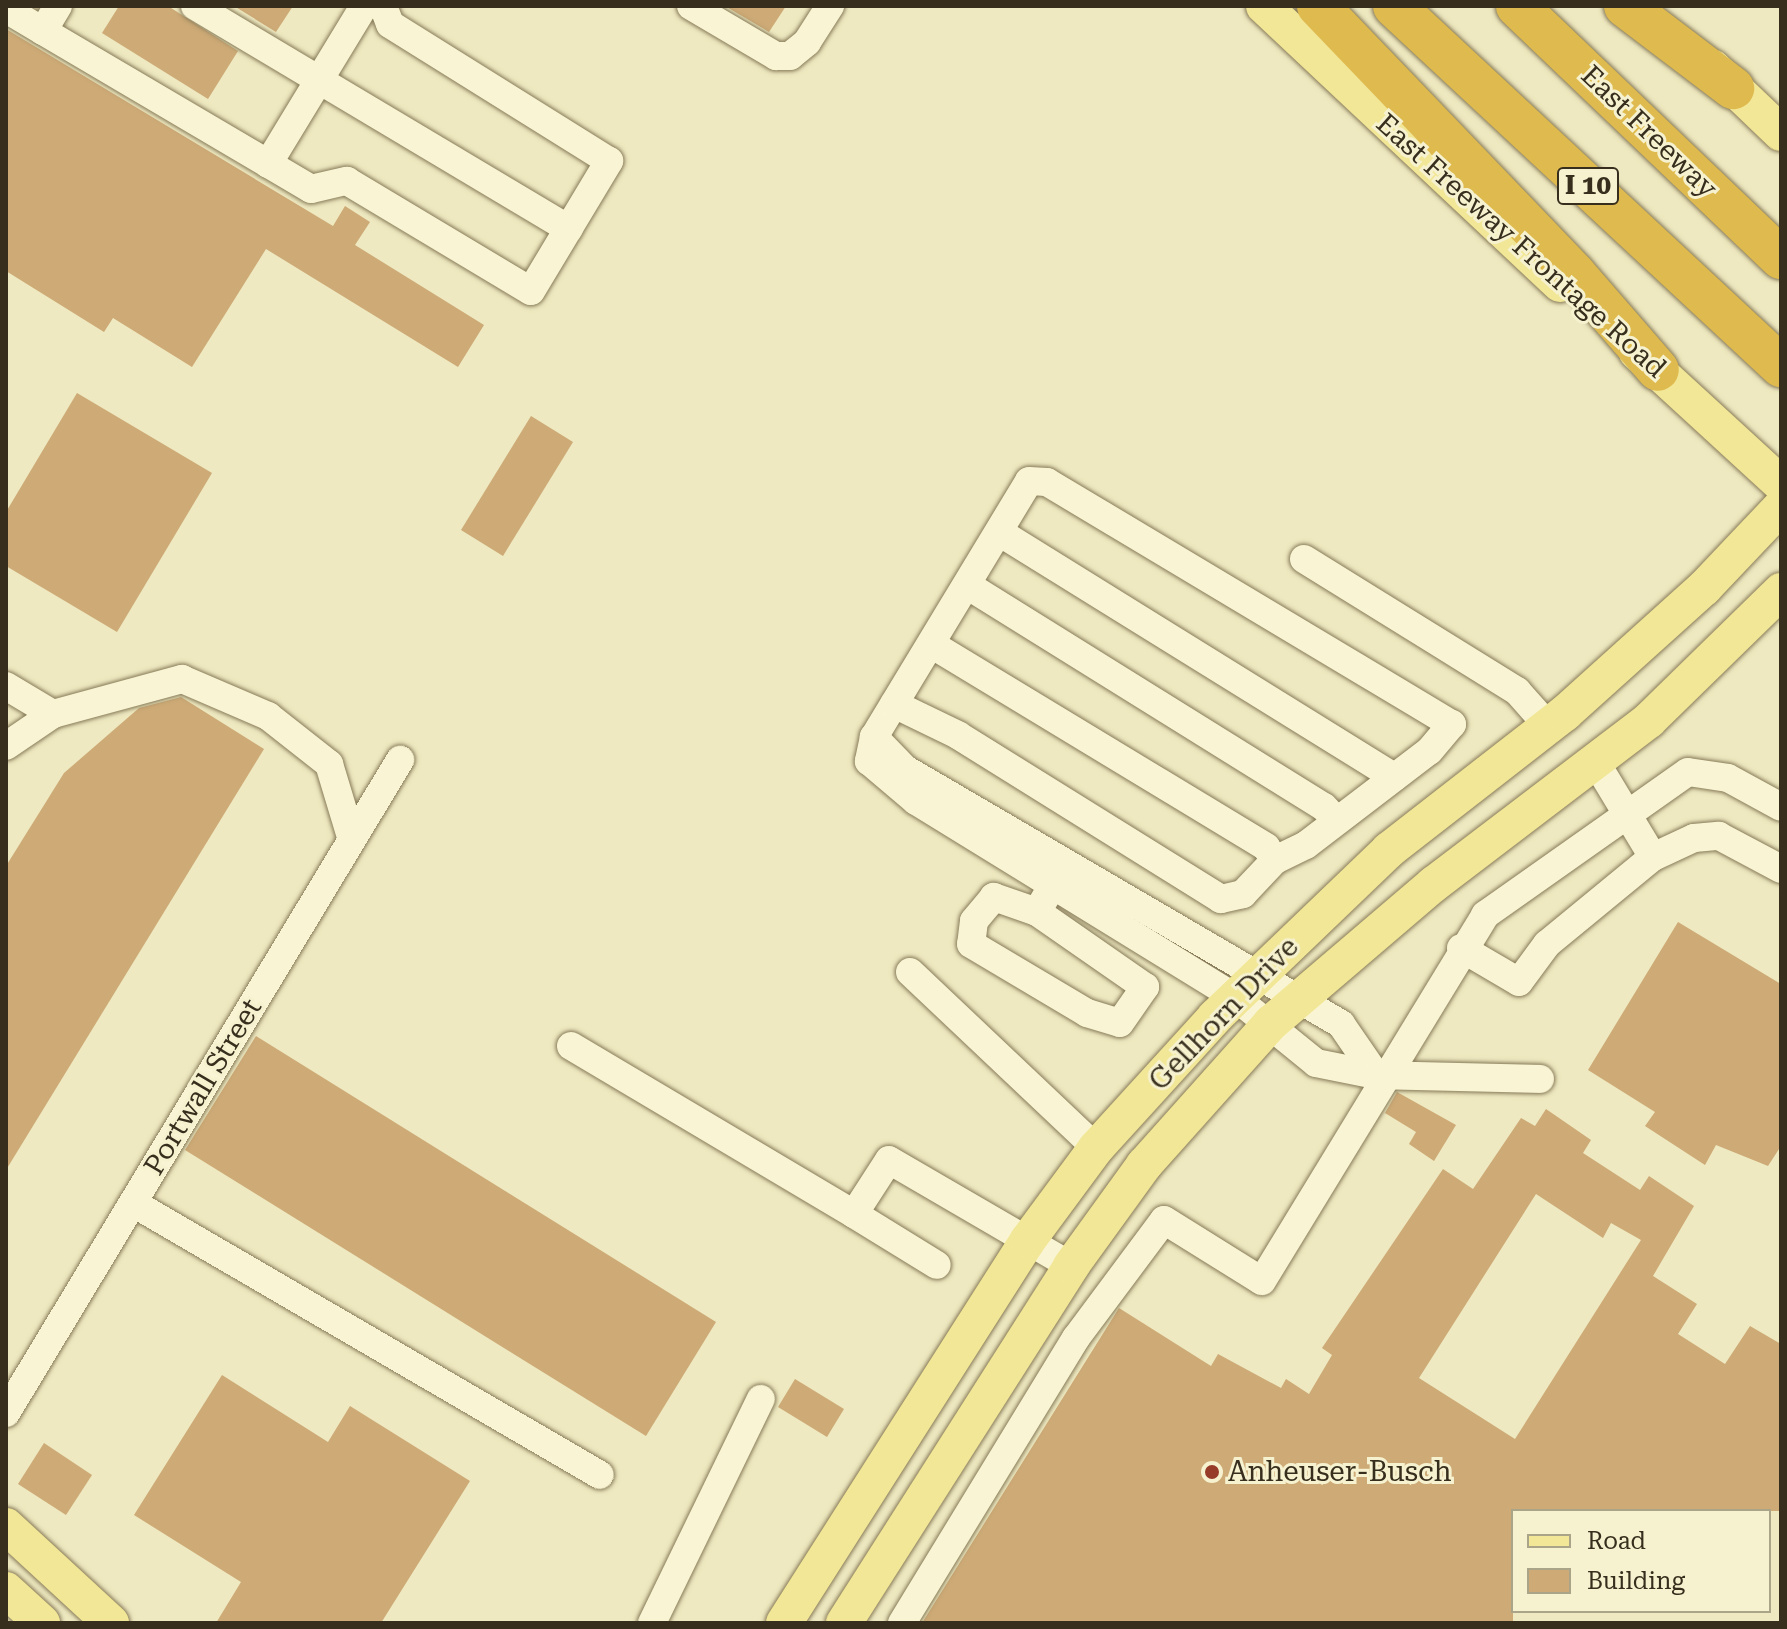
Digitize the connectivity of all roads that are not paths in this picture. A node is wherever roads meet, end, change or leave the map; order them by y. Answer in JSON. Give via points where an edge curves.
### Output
{"nodes":[{"id":1,"x":58,"y":6,"type":"edge"},
{"id":2,"x":195,"y":6,"type":"edge"},
{"id":3,"x":364,"y":6,"type":"edge"},
{"id":4,"x":383,"y":6,"type":"edge"},
{"id":5,"x":691,"y":6,"type":"edge"},
{"id":6,"x":830,"y":6,"type":"edge"},
{"id":7,"x":1264,"y":6,"type":"edge"},
{"id":8,"x":1318,"y":6,"type":"edge"},
{"id":9,"x":1394,"y":6,"type":"edge"},
{"id":10,"x":1517,"y":6,"type":"edge"},
{"id":11,"x":1625,"y":6,"type":"edge"},
{"id":12,"x":1652,"y":6,"type":"edge"},
{"id":13,"x":6,"y":9,"type":"edge"},
{"id":14,"x":43,"y":31,"type":"junction"},
{"id":15,"x":320,"y":80,"type":"junction"},
{"id":16,"x":1733,"y":88,"type":"junction"},
{"id":17,"x":1781,"y":133,"type":"edge"},
{"id":18,"x":268,"y":164,"type":"junction"},
{"id":19,"x":569,"y":229,"type":"junction"},
{"id":20,"x":1781,"y":258,"type":"edge"},
{"id":21,"x":1781,"y":366,"type":"edge"},
{"id":22,"x":1658,"y":370,"type":"junction"},
{"id":23,"x":1781,"y":484,"type":"edge"},
{"id":24,"x":1781,"y":507,"type":"edge"},
{"id":25,"x":999,"y":532,"type":"junction"},
{"id":26,"x":1304,"y":559,"type":"dead end"},
{"id":27,"x":967,"y":585,"type":"junction"},
{"id":28,"x":1781,"y":591,"type":"edge"},
{"id":29,"x":931,"y":644,"type":"junction"},
{"id":30,"x":6,"y":686,"type":"edge"},
{"id":31,"x":894,"y":704,"type":"junction"},
{"id":32,"x":53,"y":714,"type":"junction"},
{"id":33,"x":1546,"y":728,"type":"junction"},
{"id":34,"x":6,"y":746,"type":"edge"},
{"id":35,"x":400,"y":760,"type":"dead end"},
{"id":36,"x":1585,"y":768,"type":"junction"},
{"id":37,"x":1394,"y":777,"type":"junction"},
{"id":38,"x":1781,"y":807,"type":"edge"},
{"id":39,"x":1626,"y":812,"type":"junction"},
{"id":40,"x":1336,"y":820,"type":"junction"},
{"id":41,"x":352,"y":840,"type":"junction"},
{"id":42,"x":1653,"y":857,"type":"junction"},
{"id":43,"x":1275,"y":860,"type":"junction"},
{"id":44,"x":1064,"y":866,"type":"junction"},
{"id":45,"x":1781,"y":869,"type":"edge"},
{"id":46,"x":1037,"y":912,"type":"junction"},
{"id":47,"x":1461,"y":948,"type":"junction"},
{"id":48,"x":910,"y":972,"type":"dead end"},
{"id":49,"x":1247,"y":987,"type":"junction"},
{"id":50,"x":1297,"y":999,"type":"junction"},
{"id":51,"x":1271,"y":1023,"type":"junction"},
{"id":52,"x":571,"y":1046,"type":"dead end"},
{"id":53,"x":1381,"y":1077,"type":"junction"},
{"id":54,"x":1540,"y":1079,"type":"dead end"},
{"id":55,"x":1096,"y":1148,"type":"junction"},
{"id":56,"x":133,"y":1203,"type":"junction"},
{"id":57,"x":854,"y":1214,"type":"junction"},
{"id":58,"x":1028,"y":1240,"type":"junction"},
{"id":59,"x":937,"y":1265,"type":"dead end"},
{"id":60,"x":1071,"y":1266,"type":"junction"},
{"id":61,"x":761,"y":1399,"type":"dead end"},
{"id":62,"x":6,"y":1413,"type":"edge"},
{"id":63,"x":877,"y":1474,"type":"junction"},
{"id":64,"x":600,"y":1475,"type":"dead end"},
{"id":65,"x":920,"y":1500,"type":"junction"},
{"id":66,"x":6,"y":1526,"type":"edge"},
{"id":67,"x":6,"y":1590,"type":"edge"},
{"id":68,"x":42,"y":1623,"type":"edge"},
{"id":69,"x":111,"y":1623,"type":"edge"},
{"id":70,"x":652,"y":1623,"type":"edge"},
{"id":71,"x":784,"y":1623,"type":"edge"},
{"id":72,"x":844,"y":1623,"type":"edge"},
{"id":73,"x":902,"y":1623,"type":"edge"}],
"edges":[{"from":1,"to":14,"type":"street"},
{"from":2,"to":15,"type":"street"},
{"from":3,"to":15,"type":"street"},
{"from":4,"to":19,"type":"street","via":[[390,24],[609,161]]},
{"from":5,"to":6,"type":"street","via":[[776,56],[790,56],[807,42]]},
{"from":7,"to":22,"type":"main road","name":"East Freeway Frontage Road"},
{"from":8,"to":22,"type":"highway","via":[[1574,273]]},
{"from":9,"to":21,"type":"highway","number":"I 10"},
{"from":10,"to":20,"type":"highway","name":"East Freeway"},
{"from":11,"to":16,"type":"highway"},
{"from":12,"to":16,"type":"main road"},
{"from":13,"to":14,"type":"street"},
{"from":14,"to":18,"type":"street"},
{"from":15,"to":18,"type":"street"},
{"from":15,"to":19,"type":"street"},
{"from":16,"to":17,"type":"main road"},
{"from":18,"to":19,"type":"street","via":[[311,189],[347,181],[531,291]]},
{"from":22,"to":23,"type":"main road","name":"East Freeway Frontage Road"},
{"from":24,"to":33,"type":"main road","name":"Gellhorn Drive","via":[[1704,588]]},
{"from":25,"to":27,"type":"street"},
{"from":25,"to":37,"type":"street"},
{"from":25,"to":37,"type":"street","via":[[1029,481],[1047,482],[1452,724]]},
{"from":26,"to":33,"type":"street","via":[[1517,691]]},
{"from":27,"to":29,"type":"street"},
{"from":27,"to":40,"type":"street","via":[[1324,807]]},
{"from":28,"to":36,"type":"main road","name":"Gellhorn Drive","via":[[1649,720]]},
{"from":29,"to":31,"type":"street"},
{"from":29,"to":43,"type":"street","via":[[1266,847]]},
{"from":30,"to":32,"type":"street"},
{"from":31,"to":43,"type":"street","via":[[958,735],[1221,899],[1243,894]]},
{"from":31,"to":44,"type":"street","via":[[874,737],[905,769]]},
{"from":32,"to":34,"type":"street"},
{"from":32,"to":41,"type":"street","via":[[182,679],[268,716],[329,764]]},
{"from":33,"to":36,"type":"main road"},
{"from":33,"to":49,"type":"main road","name":"Gellhorn Drive","via":[[1389,850]]},
{"from":35,"to":41,"type":"street","name":"Portwall Street"},
{"from":36,"to":39,"type":"street"},
{"from":36,"to":50,"type":"main road","name":"Gellhorn Drive"},
{"from":37,"to":40,"type":"street"},
{"from":38,"to":39,"type":"street","via":[[1704,771],[1688,772]]},
{"from":39,"to":42,"type":"street"},
{"from":39,"to":47,"type":"street","via":[[1485,915]]},
{"from":40,"to":43,"type":"street"},
{"from":41,"to":56,"type":"street","name":"Portwall Street"},
{"from":42,"to":45,"type":"street","via":[[1694,838],[1719,836]]},
{"from":42,"to":47,"type":"street","via":[[1547,944],[1519,982]]},
{"from":44,"to":46,"type":"street"},
{"from":44,"to":49,"type":"street"},
{"from":46,"to":46,"type":"street","via":[[1145,987],[1120,1023],[1087,1013],[971,944],[974,921],[994,897]]},
{"from":47,"to":53,"type":"street"},
{"from":48,"to":55,"type":"street"},
{"from":49,"to":50,"type":"street"},
{"from":49,"to":51,"type":"street"},
{"from":49,"to":55,"type":"main road","name":"Gellhorn Drive"},
{"from":50,"to":51,"type":"main road","name":"Gellhorn Drive"},
{"from":50,"to":53,"type":"street","via":[[1341,1024]]},
{"from":51,"to":53,"type":"street","via":[[1316,1063]]},
{"from":51,"to":60,"type":"main road","name":"Gellhorn Drive","via":[[1144,1165]]},
{"from":52,"to":57,"type":"street"},
{"from":53,"to":54,"type":"street","via":[[1425,1073]]},
{"from":53,"to":73,"type":"street","via":[[1262,1281],[1164,1220],[1076,1338]]},
{"from":55,"to":58,"type":"main road","name":"Gellhorn Drive"},
{"from":56,"to":62,"type":"street","name":"Portwall Street"},
{"from":56,"to":64,"type":"street"},
{"from":57,"to":58,"type":"street","via":[[889,1160]]},
{"from":57,"to":59,"type":"street"},
{"from":58,"to":60,"type":"street"},
{"from":58,"to":63,"type":"main road","name":"Gellhorn Drive"},
{"from":60,"to":65,"type":"main road","name":"Gellhorn Drive"},
{"from":61,"to":70,"type":"street"},
{"from":63,"to":65,"type":"main road"},
{"from":63,"to":71,"type":"main road","name":"Gellhorn Drive"},
{"from":65,"to":72,"type":"main road","name":"Gellhorn Drive"},
{"from":66,"to":69,"type":"main road"},
{"from":67,"to":68,"type":"main road"}]}
